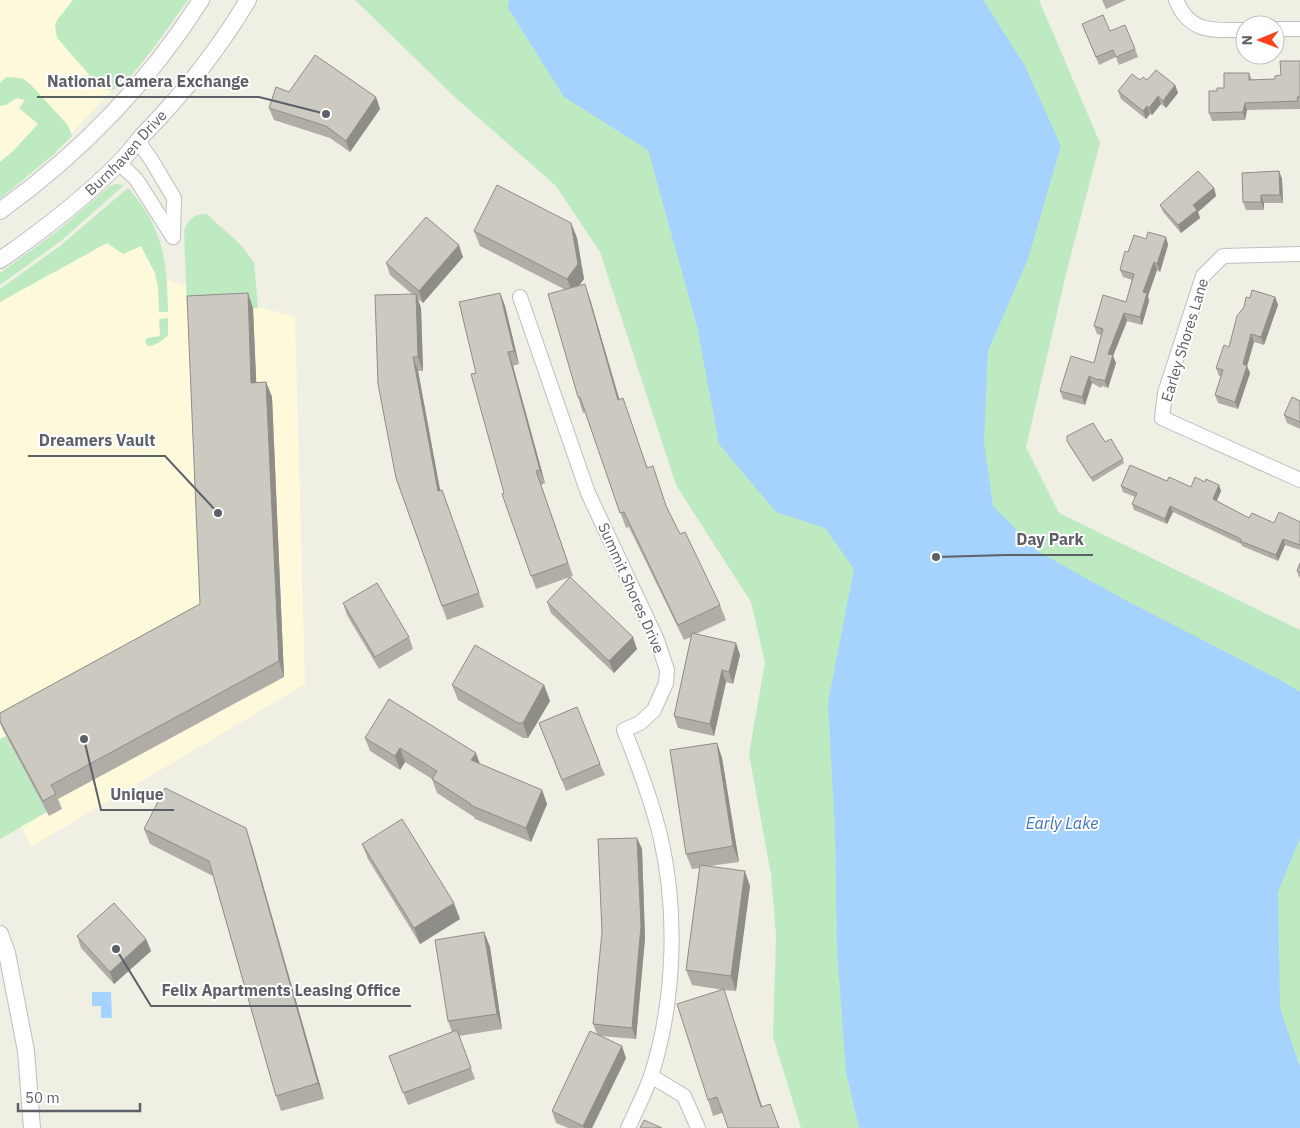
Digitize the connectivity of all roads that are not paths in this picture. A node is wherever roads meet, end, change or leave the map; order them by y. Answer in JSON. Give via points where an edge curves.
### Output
{"nodes":[{"id":1,"x":201,"y":0,"type":"edge"},
{"id":2,"x":248,"y":0,"type":"edge"},
{"id":3,"x":1176,"y":0,"type":"edge"},
{"id":4,"x":1285,"y":29,"type":"edge"},
{"id":5,"x":1300,"y":29,"type":"edge"},
{"id":6,"x":1235,"y":30,"type":"edge"},
{"id":7,"x":138,"y":142,"type":"junction"},
{"id":8,"x":119,"y":163,"type":"junction"},
{"id":9,"x":0,"y":211,"type":"edge"},
{"id":10,"x":1300,"y":254,"type":"edge"},
{"id":11,"x":0,"y":260,"type":"edge"},
{"id":12,"x":520,"y":298,"type":"dead end"},
{"id":13,"x":1300,"y":480,"type":"edge"},
{"id":14,"x":0,"y":934,"type":"edge"},
{"id":15,"x":651,"y":1076,"type":"junction"},
{"id":16,"x":32,"y":1128,"type":"edge"},
{"id":17,"x":628,"y":1128,"type":"edge"},
{"id":18,"x":698,"y":1128,"type":"edge"}],
"edges":[{"from":1,"to":9,"type":"street","via":[[144,78],[92,134],[58,167]]},
{"from":2,"to":7,"type":"street","name":"Burnhaven Drive","via":[[197,74]]},
{"from":3,"to":6,"type":"street","via":[[1184,16],[1198,26]]},
{"from":4,"to":5,"type":"street"},
{"from":7,"to":8,"type":"street","name":"Burnhaven Drive"},
{"from":7,"to":8,"type":"street","via":[[174,198],[173,237],[136,179]]},
{"from":8,"to":11,"type":"street","name":"Burnhaven Drive","via":[[83,197]]},
{"from":10,"to":13,"type":"street","name":"Earley Shores Lane","via":[[1223,256],[1203,276],[1165,393],[1162,418]]},
{"from":12,"to":15,"type":"street","name":"Summit Shores Drive","via":[[588,493],[657,640],[667,670],[666,682],[654,710],[640,723],[624,730],[646,785],[660,835],[671,928],[665,1015]]},
{"from":14,"to":16,"type":"street","via":[[7,953],[26,1051]]},
{"from":15,"to":17,"type":"street","name":"Summit Shores Drive"},
{"from":15,"to":18,"type":"street","via":[[684,1096]]}]}
